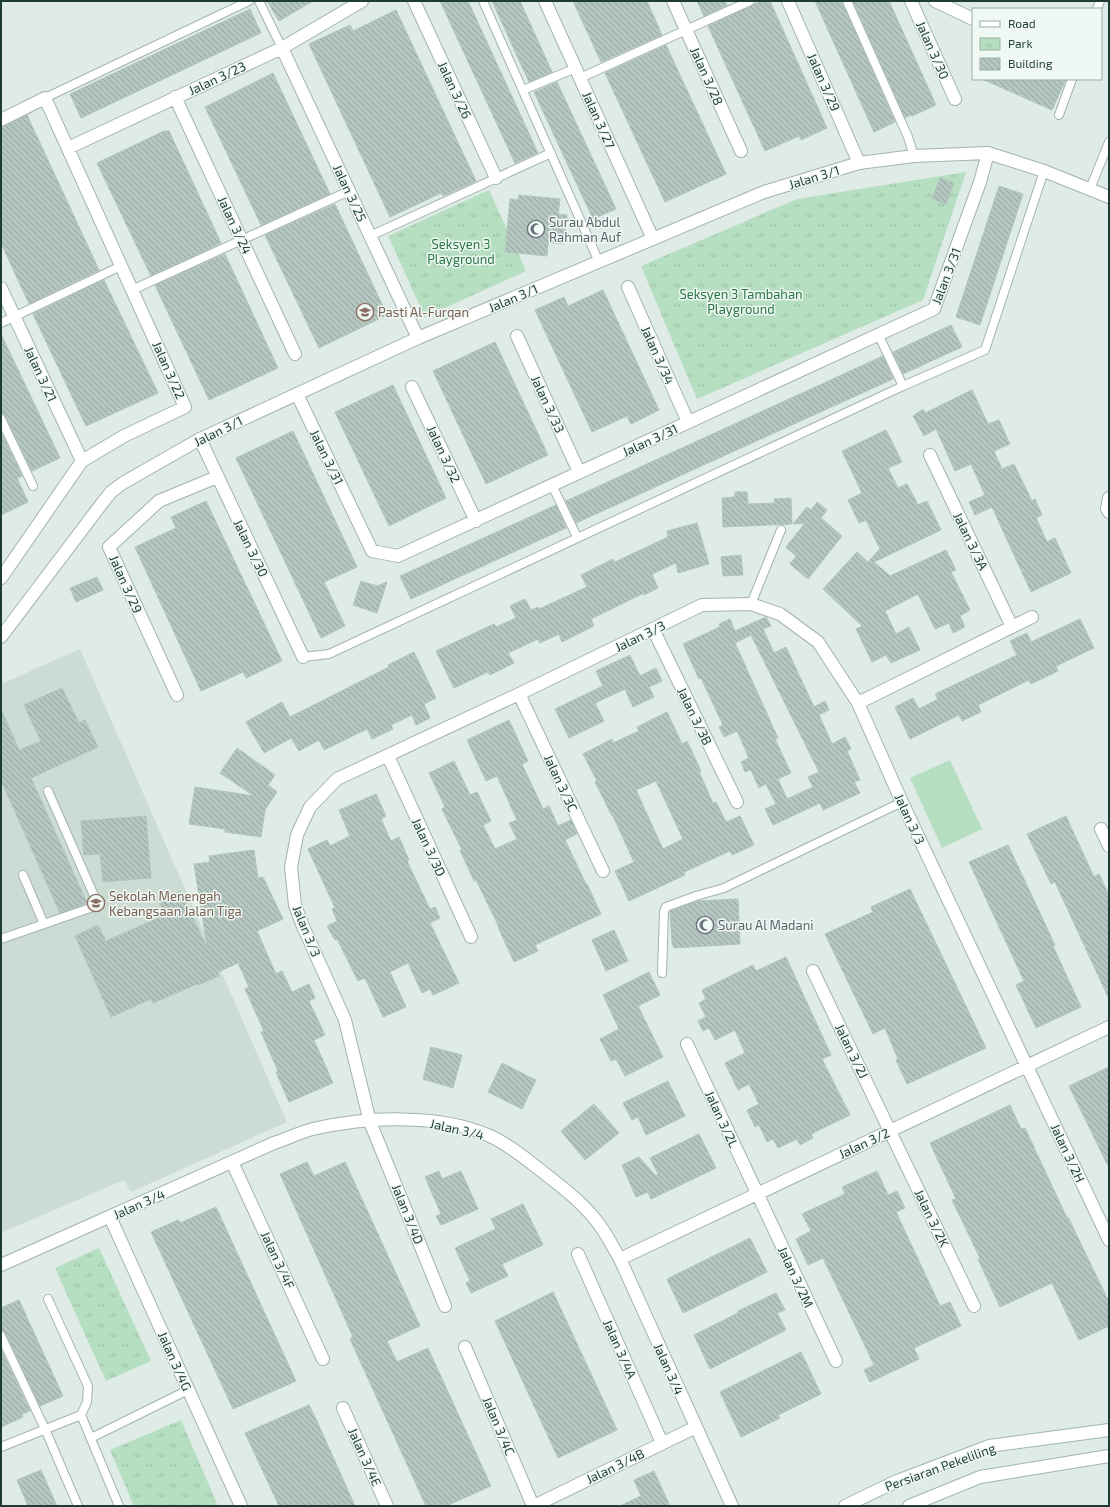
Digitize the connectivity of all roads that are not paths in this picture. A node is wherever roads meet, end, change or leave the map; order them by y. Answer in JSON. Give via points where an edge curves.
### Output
{"nodes":[{"id":1,"x":249,"y":1,"type":"edge"},
{"id":2,"x":260,"y":1,"type":"edge"},
{"id":3,"x":362,"y":1,"type":"edge"},
{"id":4,"x":414,"y":1,"type":"edge"},
{"id":5,"x":483,"y":1,"type":"edge"},
{"id":6,"x":545,"y":1,"type":"edge"},
{"id":7,"x":673,"y":1,"type":"edge"},
{"id":8,"x":750,"y":1,"type":"edge"},
{"id":9,"x":788,"y":1,"type":"edge"},
{"id":10,"x":847,"y":1,"type":"edge"},
{"id":11,"x":911,"y":1,"type":"edge"},
{"id":12,"x":935,"y":1,"type":"edge"},
{"id":13,"x":972,"y":19,"type":"edge"},
{"id":14,"x":686,"y":30,"type":"junction"},
{"id":15,"x":282,"y":48,"type":"junction"},
{"id":16,"x":578,"y":73,"type":"junction"},
{"id":17,"x":1072,"y":80,"type":"edge"},
{"id":18,"x":523,"y":90,"type":"junction"},
{"id":19,"x":176,"y":97,"type":"junction"},
{"id":20,"x":45,"y":98,"type":"junction"},
{"id":21,"x":955,"y":99,"type":"dead end"},
{"id":22,"x":1059,"y":115,"type":"dead end"},
{"id":23,"x":1,"y":120,"type":"edge"},
{"id":24,"x":1109,"y":142,"type":"edge"},
{"id":25,"x":68,"y":148,"type":"junction"},
{"id":26,"x":741,"y":151,"type":"dead end"},
{"id":27,"x":551,"y":153,"type":"junction"},
{"id":28,"x":988,"y":153,"type":"junction"},
{"id":29,"x":1107,"y":153,"type":"edge"},
{"id":30,"x":914,"y":156,"type":"junction"},
{"id":31,"x":860,"y":163,"type":"junction"},
{"id":32,"x":1044,"y":172,"type":"junction"},
{"id":33,"x":496,"y":178,"type":"junction"},
{"id":34,"x":1090,"y":189,"type":"junction"},
{"id":35,"x":349,"y":191,"type":"junction"},
{"id":36,"x":1109,"y":197,"type":"edge"},
{"id":37,"x":370,"y":236,"type":"junction"},
{"id":38,"x":653,"y":239,"type":"junction"},
{"id":39,"x":242,"y":240,"type":"junction"},
{"id":40,"x":599,"y":262,"type":"junction"},
{"id":41,"x":121,"y":266,"type":"junction"},
{"id":42,"x":628,"y":287,"type":"dead end"},
{"id":43,"x":1,"y":288,"type":"edge"},
{"id":44,"x":132,"y":290,"type":"junction"},
{"id":45,"x":14,"y":316,"type":"junction"},
{"id":46,"x":1,"y":323,"type":"edge"},
{"id":47,"x":878,"y":334,"type":"junction"},
{"id":48,"x":517,"y":336,"type":"dead end"},
{"id":49,"x":418,"y":338,"type":"junction"},
{"id":50,"x":295,"y":354,"type":"dead end"},
{"id":51,"x":902,"y":386,"type":"junction"},
{"id":52,"x":412,"y":387,"type":"dead end"},
{"id":53,"x":297,"y":394,"type":"junction"},
{"id":54,"x":1,"y":418,"type":"edge"},
{"id":55,"x":688,"y":422,"type":"junction"},
{"id":56,"x":200,"y":439,"type":"junction"},
{"id":57,"x":930,"y":455,"type":"dead end"},
{"id":58,"x":82,"y":460,"type":"junction"},
{"id":59,"x":579,"y":472,"type":"junction"},
{"id":60,"x":217,"y":478,"type":"junction"},
{"id":61,"x":552,"y":485,"type":"junction"},
{"id":62,"x":33,"y":486,"type":"dead end"},
{"id":63,"x":1109,"y":498,"type":"edge"},
{"id":64,"x":1109,"y":512,"type":"edge"},
{"id":65,"x":476,"y":521,"type":"junction"},
{"id":66,"x":781,"y":530,"type":"dead end"},
{"id":67,"x":577,"y":537,"type":"junction"},
{"id":68,"x":1,"y":577,"type":"edge"},
{"id":69,"x":751,"y":604,"type":"junction"},
{"id":70,"x":1032,"y":617,"type":"dead end"},
{"id":71,"x":1012,"y":627,"type":"junction"},
{"id":72,"x":653,"y":629,"type":"junction"},
{"id":73,"x":1,"y":637,"type":"edge"},
{"id":74,"x":303,"y":657,"type":"joint"},
{"id":75,"x":519,"y":694,"type":"junction"},
{"id":76,"x":177,"y":695,"type":"dead end"},
{"id":77,"x":858,"y":703,"type":"junction"},
{"id":78,"x":388,"y":756,"type":"junction"},
{"id":79,"x":48,"y":791,"type":"dead end"},
{"id":80,"x":737,"y":802,"type":"dead end"},
{"id":81,"x":902,"y":802,"type":"junction"},
{"id":82,"x":1101,"y":830,"type":"dead end"},
{"id":83,"x":1109,"y":846,"type":"edge"},
{"id":84,"x":602,"y":871,"type":"dead end"},
{"id":85,"x":23,"y":875,"type":"dead end"},
{"id":86,"x":44,"y":924,"type":"junction"},
{"id":87,"x":471,"y":937,"type":"dead end"},
{"id":88,"x":1,"y":939,"type":"edge"},
{"id":89,"x":813,"y":971,"type":"dead end"},
{"id":90,"x":662,"y":973,"type":"dead end"},
{"id":91,"x":1109,"y":1027,"type":"edge"},
{"id":92,"x":687,"y":1044,"type":"dead end"},
{"id":93,"x":1027,"y":1066,"type":"junction"},
{"id":94,"x":370,"y":1122,"type":"junction"},
{"id":95,"x":890,"y":1131,"type":"junction"},
{"id":96,"x":232,"y":1162,"type":"junction"},
{"id":97,"x":757,"y":1193,"type":"junction"},
{"id":98,"x":110,"y":1217,"type":"junction"},
{"id":99,"x":1109,"y":1240,"type":"edge"},
{"id":100,"x":578,"y":1254,"type":"dead end"},
{"id":101,"x":620,"y":1259,"type":"junction"},
{"id":102,"x":1,"y":1265,"type":"edge"},
{"id":103,"x":48,"y":1298,"type":"dead end"},
{"id":104,"x":445,"y":1306,"type":"dead end"},
{"id":105,"x":974,"y":1306,"type":"dead end"},
{"id":106,"x":1,"y":1336,"type":"edge"},
{"id":107,"x":465,"y":1347,"type":"dead end"},
{"id":108,"x":323,"y":1359,"type":"dead end"},
{"id":109,"x":836,"y":1361,"type":"dead end"},
{"id":110,"x":188,"y":1390,"type":"junction"},
{"id":111,"x":343,"y":1408,"type":"dead end"},
{"id":112,"x":81,"y":1415,"type":"junction"},
{"id":113,"x":696,"y":1427,"type":"junction"},
{"id":114,"x":45,"y":1429,"type":"junction"},
{"id":115,"x":1109,"y":1430,"type":"edge"},
{"id":116,"x":91,"y":1438,"type":"junction"},
{"id":117,"x":662,"y":1443,"type":"junction"},
{"id":118,"x":1,"y":1447,"type":"edge"},
{"id":119,"x":1109,"y":1456,"type":"edge"},
{"id":120,"x":78,"y":1506,"type":"edge"},
{"id":121,"x":119,"y":1506,"type":"edge"},
{"id":122,"x":241,"y":1506,"type":"edge"},
{"id":123,"x":387,"y":1506,"type":"edge"},
{"id":124,"x":534,"y":1506,"type":"edge"},
{"id":125,"x":732,"y":1506,"type":"edge"},
{"id":126,"x":845,"y":1506,"type":"edge"},
{"id":127,"x":909,"y":1506,"type":"edge"}],
"edges":[{"from":1,"to":20,"type":"lane"},
{"from":2,"to":15,"type":"lane"},
{"from":3,"to":15,"type":"street","name":"Jalan 3/23"},
{"from":4,"to":33,"type":"street","name":"Jalan 3/26"},
{"from":5,"to":18,"type":"lane"},
{"from":6,"to":16,"type":"street","name":"Jalan 3/27"},
{"from":7,"to":14,"type":"street","name":"Jalan 3/28"},
{"from":8,"to":14,"type":"lane"},
{"from":9,"to":31,"type":"street","name":"Jalan 3/29"},
{"from":10,"to":30,"type":"lane","via":[[908,137]]},
{"from":11,"to":21,"type":"street","name":"Jalan 3/30"},
{"from":12,"to":13,"type":"street"},
{"from":14,"to":16,"type":"lane"},
{"from":14,"to":26,"type":"street","name":"Jalan 3/28"},
{"from":15,"to":19,"type":"street","name":"Jalan 3/23"},
{"from":15,"to":35,"type":"street","name":"Jalan 3/25"},
{"from":16,"to":18,"type":"lane"},
{"from":16,"to":38,"type":"street","name":"Jalan 3/27"},
{"from":17,"to":22,"type":"lane"},
{"from":18,"to":27,"type":"lane"},
{"from":19,"to":25,"type":"street","name":"Jalan 3/23"},
{"from":19,"to":39,"type":"street","name":"Jalan 3/24"},
{"from":20,"to":23,"type":"street"},
{"from":20,"to":25,"type":"street","name":"Jalan 3/22"},
{"from":24,"to":29,"type":"lane"},
{"from":25,"to":41,"type":"street","name":"Jalan 3/22"},
{"from":27,"to":33,"type":"lane"},
{"from":27,"to":40,"type":"lane"},
{"from":28,"to":30,"type":"street","name":"Jalan 3/1"},
{"from":28,"to":32,"type":"street","name":"Jalan 3/1"},
{"from":28,"to":47,"type":"street","name":"Jalan 3/31","via":[[934,309]]},
{"from":29,"to":34,"type":"lane"},
{"from":30,"to":31,"type":"street","name":"Jalan 3/1"},
{"from":31,"to":38,"type":"street","name":"Jalan 3/1","via":[[764,192]]},
{"from":32,"to":34,"type":"street","name":"Jalan 3/1"},
{"from":32,"to":51,"type":"lane","via":[[985,350]]},
{"from":33,"to":37,"type":"lane"},
{"from":34,"to":36,"type":"street","name":"Jalan 3/1"},
{"from":35,"to":37,"type":"street","name":"Jalan 3/25"},
{"from":35,"to":39,"type":"lane"},
{"from":37,"to":49,"type":"street","name":"Jalan 3/25"},
{"from":38,"to":40,"type":"street","name":"Jalan 3/1"},
{"from":39,"to":44,"type":"lane"},
{"from":39,"to":50,"type":"street","name":"Jalan 3/24"},
{"from":40,"to":49,"type":"street","name":"Jalan 3/1"},
{"from":41,"to":44,"type":"street","name":"Jalan 3/22"},
{"from":41,"to":45,"type":"lane"},
{"from":42,"to":55,"type":"street","name":"Jalan 3/34"},
{"from":43,"to":45,"type":"street","name":"Jalan 3/21"},
{"from":44,"to":58,"type":"street","name":"Jalan 3/22","via":[[185,407],[124,436]]},
{"from":45,"to":46,"type":"lane"},
{"from":45,"to":58,"type":"street","name":"Jalan 3/21"},
{"from":47,"to":51,"type":"lane"},
{"from":47,"to":55,"type":"street","name":"Jalan 3/31"},
{"from":48,"to":59,"type":"street","name":"Jalan 3/33"},
{"from":49,"to":53,"type":"street","name":"Jalan 3/1"},
{"from":51,"to":67,"type":"lane"},
{"from":52,"to":65,"type":"street","name":"Jalan 3/32"},
{"from":53,"to":56,"type":"street","name":"Jalan 3/1"},
{"from":53,"to":65,"type":"street","name":"Jalan 3/31","via":[[372,551],[398,556]]},
{"from":54,"to":62,"type":"lane"},
{"from":55,"to":59,"type":"street","name":"Jalan 3/31"},
{"from":56,"to":60,"type":"street","name":"Jalan 3/30"},
{"from":56,"to":73,"type":"street","name":"Jalan 3/1","via":[[123,483],[112,492]]},
{"from":57,"to":71,"type":"street","name":"Jalan 3/3A"},
{"from":58,"to":68,"type":"street","name":"Jalan 3/22"},
{"from":59,"to":61,"type":"street","name":"Jalan 3/31"},
{"from":60,"to":74,"type":"street","name":"Jalan 3/30"},
{"from":60,"to":76,"type":"street","name":"Jalan 3/29","via":[[159,501],[109,547]]},
{"from":61,"to":65,"type":"street","name":"Jalan 3/31"},
{"from":61,"to":67,"type":"lane"},
{"from":63,"to":64,"type":"street"},
{"from":66,"to":69,"type":"lane"},
{"from":67,"to":74,"type":"lane","via":[[329,654]]},
{"from":69,"to":72,"type":"street","name":"Jalan 3/3","via":[[702,606]]},
{"from":69,"to":77,"type":"street","name":"Jalan 3/3","via":[[780,614],[818,642]]},
{"from":70,"to":71,"type":"street"},
{"from":71,"to":77,"type":"street"},
{"from":72,"to":75,"type":"street","name":"Jalan 3/3"},
{"from":72,"to":80,"type":"street","name":"Jalan 3/3B"},
{"from":75,"to":78,"type":"street","name":"Jalan 3/3"},
{"from":75,"to":84,"type":"street","name":"Jalan 3/3C"},
{"from":77,"to":81,"type":"street","name":"Jalan 3/3"},
{"from":78,"to":87,"type":"street","name":"Jalan 3/3D"},
{"from":78,"to":94,"type":"street","name":"Jalan 3/3","via":[[338,779],[310,807],[297,836],[291,867],[295,905],[346,1020]]},
{"from":79,"to":86,"type":"lane","via":[[96,904]]},
{"from":81,"to":90,"type":"lane","via":[[724,888],[666,907]]},
{"from":81,"to":93,"type":"street","name":"Jalan 3/3"},
{"from":82,"to":83,"type":"street"},
{"from":85,"to":86,"type":"lane"},
{"from":86,"to":88,"type":"lane"},
{"from":89,"to":95,"type":"street","name":"Jalan 3/2J"},
{"from":91,"to":93,"type":"street","name":"Jalan 3/2"},
{"from":92,"to":97,"type":"street","name":"Jalan 3/2L"},
{"from":93,"to":95,"type":"street","name":"Jalan 3/2"},
{"from":93,"to":99,"type":"street","name":"Jalan 3/2H"},
{"from":94,"to":96,"type":"street","name":"Jalan 3/4","via":[[312,1130]]},
{"from":94,"to":101,"type":"street","name":"Jalan 3/4","via":[[406,1119],[438,1122],[464,1127],[489,1136],[514,1150],[587,1210],[603,1230]]},
{"from":94,"to":104,"type":"street","name":"Jalan 3/4D"},
{"from":95,"to":97,"type":"street","name":"Jalan 3/2"},
{"from":95,"to":105,"type":"street","name":"Jalan 3/2K"},
{"from":96,"to":98,"type":"street","name":"Jalan 3/4"},
{"from":96,"to":108,"type":"street","name":"Jalan 3/4F"},
{"from":97,"to":101,"type":"street","name":"Jalan 3/2"},
{"from":97,"to":109,"type":"street","name":"Jalan 3/2M"},
{"from":98,"to":102,"type":"street","name":"Jalan 3/4"},
{"from":98,"to":110,"type":"street","name":"Jalan 3/4G"},
{"from":100,"to":117,"type":"street","name":"Jalan 3/4A"},
{"from":101,"to":113,"type":"street","name":"Jalan 3/4"},
{"from":103,"to":112,"type":"lane","via":[[88,1386],[88,1402]]},
{"from":106,"to":114,"type":"lane"},
{"from":107,"to":124,"type":"street","name":"Jalan 3/4C"},
{"from":110,"to":116,"type":"lane"},
{"from":110,"to":122,"type":"street","name":"Jalan 3/4G"},
{"from":111,"to":123,"type":"street","name":"Jalan 3/4E"},
{"from":112,"to":114,"type":"lane"},
{"from":112,"to":116,"type":"lane"},
{"from":113,"to":117,"type":"street","name":"Jalan 3/4B"},
{"from":113,"to":125,"type":"street","name":"Jalan 3/4"},
{"from":114,"to":118,"type":"lane"},
{"from":114,"to":120,"type":"lane"},
{"from":115,"to":126,"type":"street","name":"Persiaran Pekeliling","via":[[988,1446],[897,1480]]},
{"from":116,"to":121,"type":"lane"},
{"from":117,"to":124,"type":"street","name":"Jalan 3/4B"},
{"from":119,"to":127,"type":"street","name":"Persiaran Pekeliling","via":[[980,1478]]}]}
